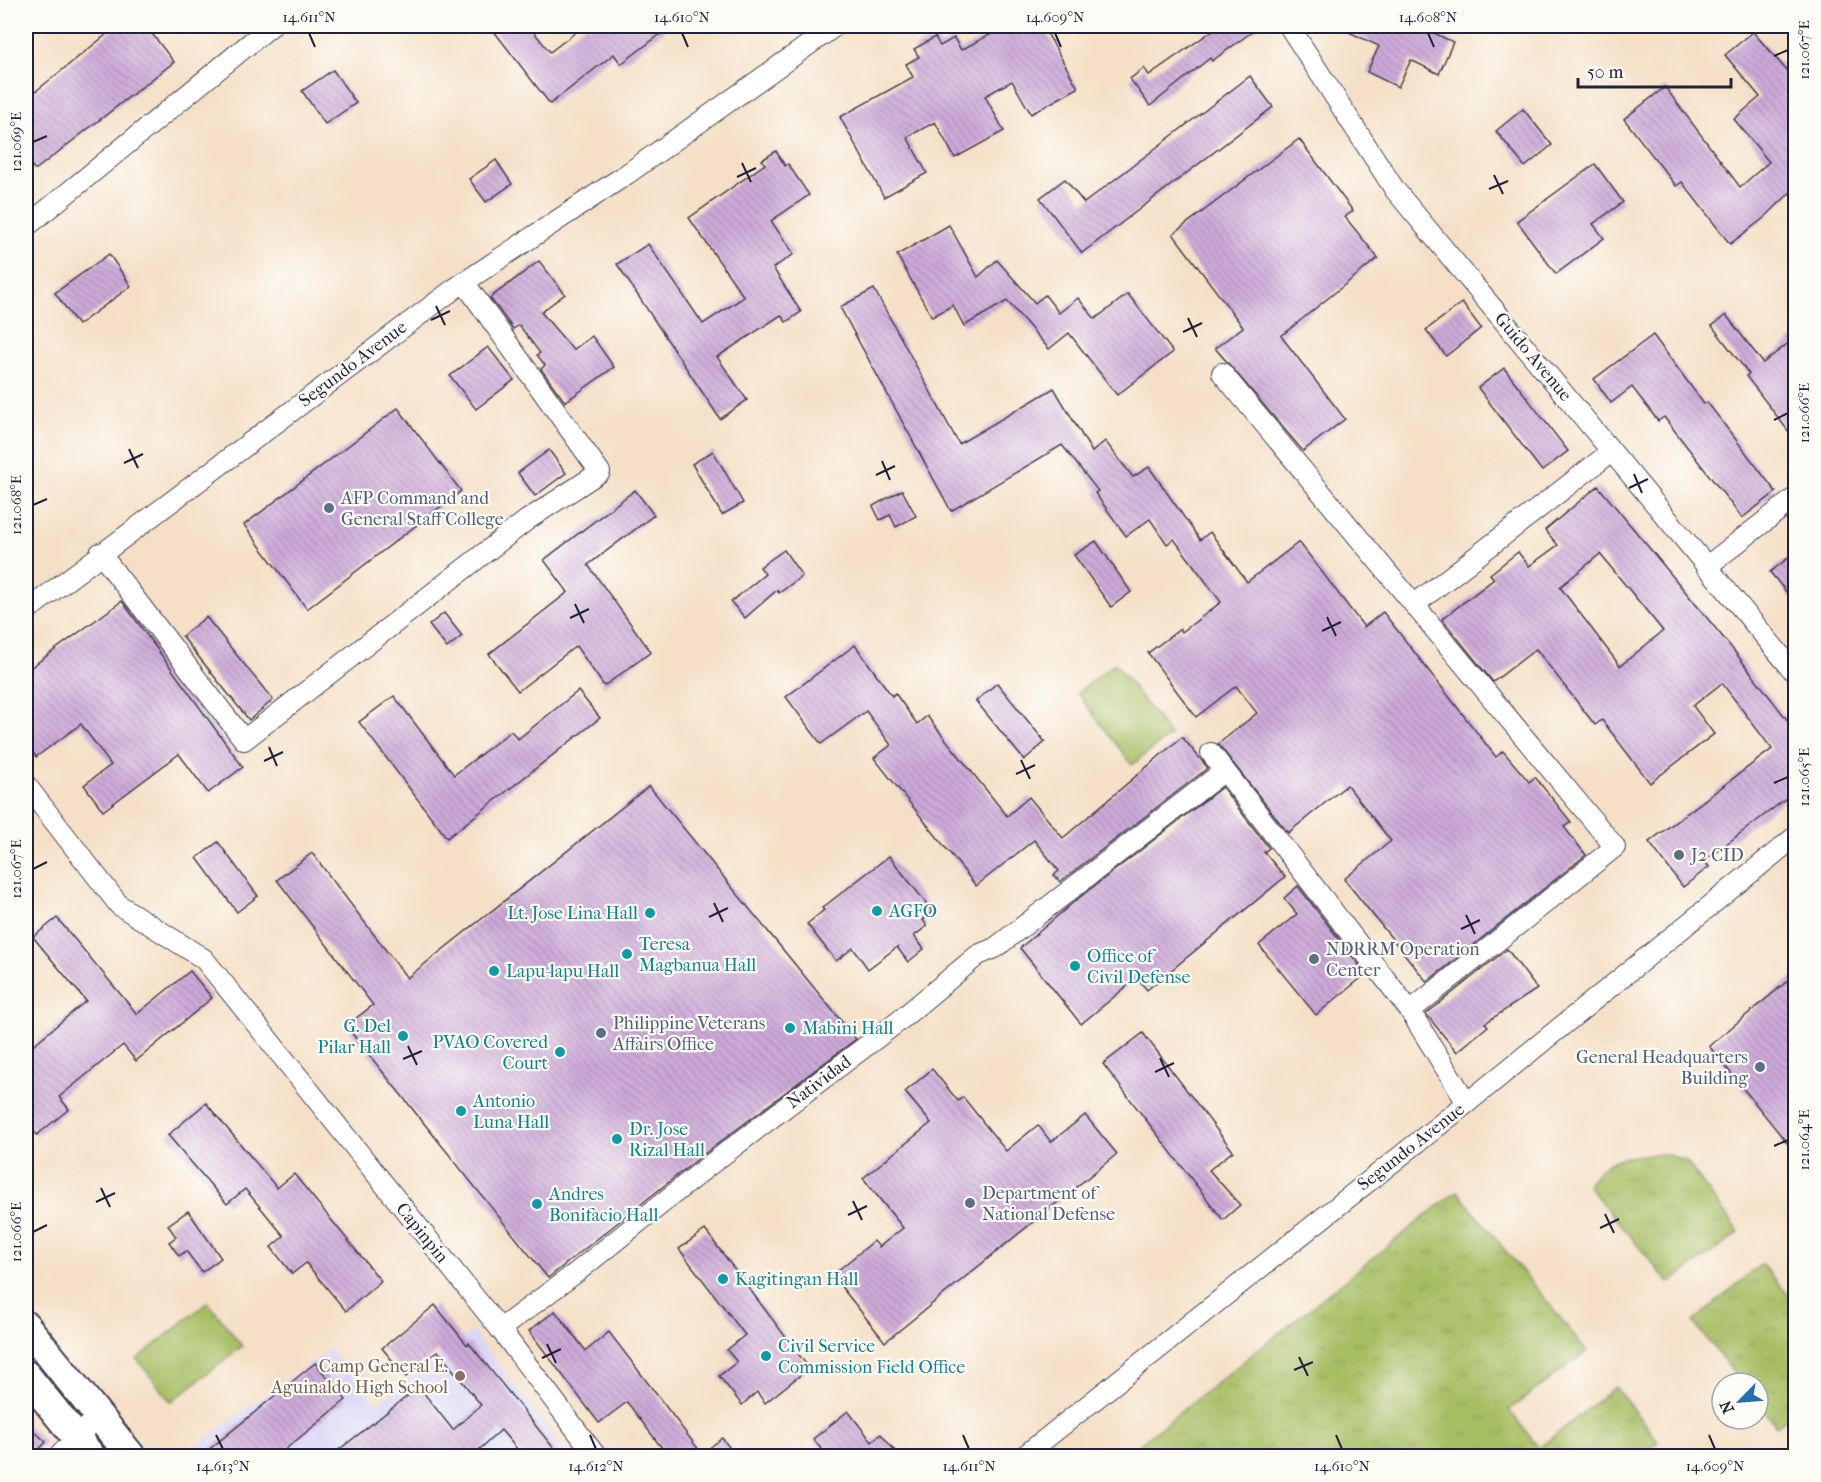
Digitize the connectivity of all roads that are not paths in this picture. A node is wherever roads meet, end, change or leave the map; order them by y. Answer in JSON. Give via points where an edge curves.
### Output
{"nodes":[{"id":1,"x":271,"y":26,"type":"edge"},
{"id":2,"x":835,"y":26,"type":"edge"},
{"id":3,"x":1290,"y":26,"type":"edge"},
{"id":4,"x":26,"y":227,"type":"edge"},
{"id":5,"x":464,"y":282,"type":"junction"},
{"id":6,"x":1222,"y":373,"type":"dead end"},
{"id":7,"x":1611,"y":452,"type":"junction"},
{"id":8,"x":1796,"y":497,"type":"edge"},
{"id":9,"x":100,"y":553,"type":"junction"},
{"id":10,"x":1706,"y":567,"type":"junction"},
{"id":11,"x":1415,"y":604,"type":"junction"},
{"id":12,"x":26,"y":611,"type":"edge"},
{"id":13,"x":1796,"y":674,"type":"edge"},
{"id":14,"x":1211,"y":753,"type":"dead end"},
{"id":15,"x":1224,"y":771,"type":"junction"},
{"id":16,"x":26,"y":785,"type":"edge"},
{"id":17,"x":1796,"y":836,"type":"edge"},
{"id":18,"x":1410,"y":1011,"type":"junction"},
{"id":19,"x":1467,"y":1103,"type":"junction"},
{"id":20,"x":26,"y":1326,"type":"edge"},
{"id":21,"x":500,"y":1329,"type":"junction"},
{"id":22,"x":26,"y":1376,"type":"edge"},
{"id":23,"x":98,"y":1416,"type":"junction"},
{"id":24,"x":76,"y":1450,"type":"edge"},
{"id":25,"x":131,"y":1456,"type":"edge"},
{"id":26,"x":596,"y":1456,"type":"edge"},
{"id":27,"x":1024,"y":1456,"type":"edge"}],
"edges":[{"from":1,"to":4,"type":"street"},
{"from":2,"to":5,"type":"street","name":"Segundo Avenue","via":[[627,174]]},
{"from":3,"to":7,"type":"street","name":"Guido Avenue","via":[[1395,190]]},
{"from":5,"to":9,"type":"street","name":"Segundo Avenue"},
{"from":5,"to":9,"type":"street","via":[[600,472],[527,520],[244,740]]},
{"from":6,"to":11,"type":"street"},
{"from":7,"to":10,"type":"street","name":"Guido Avenue"},
{"from":7,"to":11,"type":"street"},
{"from":8,"to":10,"type":"street"},
{"from":9,"to":12,"type":"street","name":"Segundo Avenue"},
{"from":10,"to":13,"type":"street","name":"Guido Avenue"},
{"from":11,"to":18,"type":"street","via":[[1615,847]]},
{"from":14,"to":15,"type":"street"},
{"from":15,"to":18,"type":"street"},
{"from":15,"to":21,"type":"street","name":"Natividad","via":[[995,948],[978,955]]},
{"from":16,"to":21,"type":"street","name":"Capinpin","via":[[118,904],[204,959]]},
{"from":17,"to":19,"type":"street","name":"Segundo Avenue"},
{"from":18,"to":19,"type":"street"},
{"from":19,"to":27,"type":"street","name":"Segundo Avenue"},
{"from":20,"to":23,"type":"main road"},
{"from":21,"to":26,"type":"street","name":"Capinpin"},
{"from":22,"to":24,"type":"main road"},
{"from":23,"to":24,"type":"street"},
{"from":23,"to":25,"type":"main road"}]}
